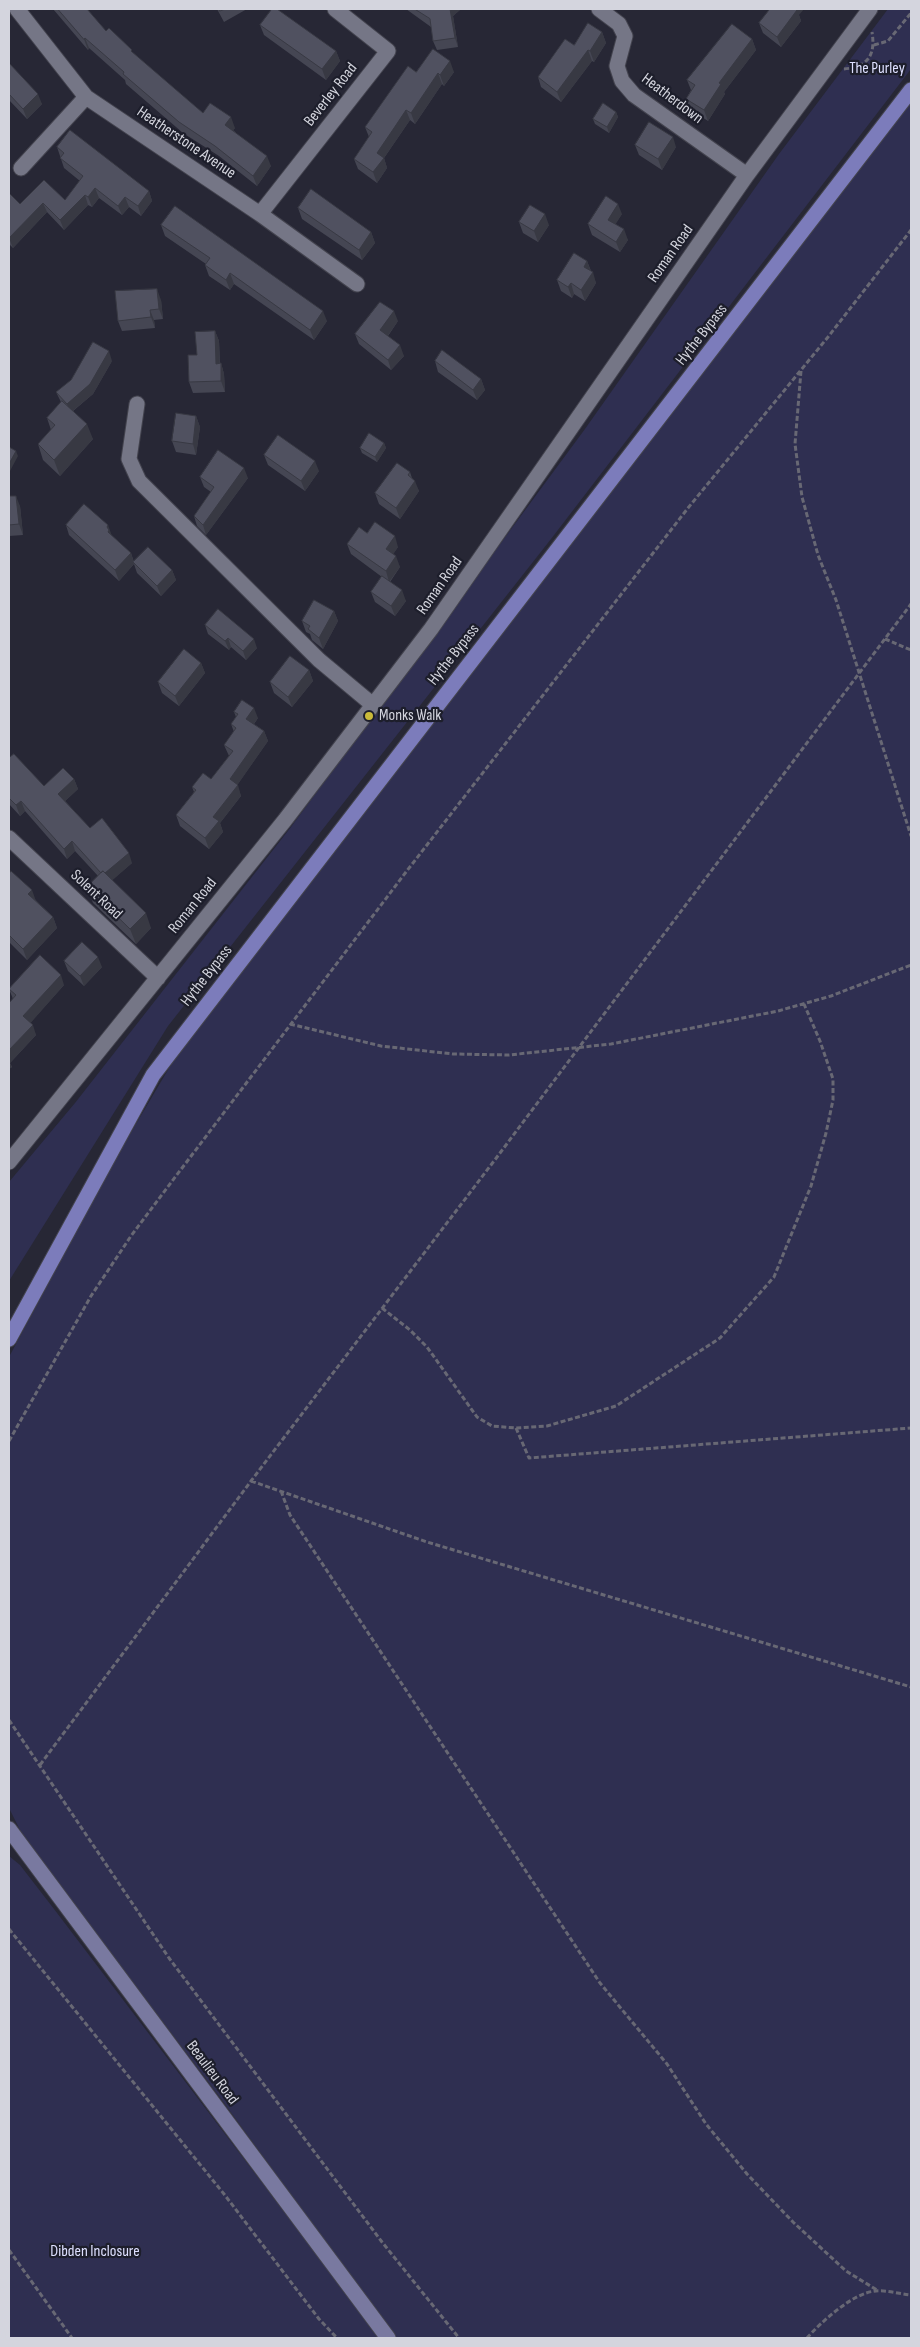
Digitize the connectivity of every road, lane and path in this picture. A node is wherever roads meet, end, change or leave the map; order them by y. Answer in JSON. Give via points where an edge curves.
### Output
{"nodes":[{"id":1,"x":18,"y":9,"type":"edge"},
{"id":2,"x":334,"y":9,"type":"edge"},
{"id":3,"x":599,"y":9,"type":"edge"},
{"id":4,"x":870,"y":9,"type":"edge"},
{"id":5,"x":911,"y":13,"type":"edge"},
{"id":6,"x":874,"y":45,"type":"dead end"},
{"id":7,"x":911,"y":90,"type":"edge"},
{"id":8,"x":86,"y":97,"type":"junction"},
{"id":9,"x":21,"y":168,"type":"dead end"},
{"id":10,"x":747,"y":175,"type":"junction"},
{"id":11,"x":260,"y":214,"type":"junction"},
{"id":12,"x":911,"y":230,"type":"edge"},
{"id":13,"x":357,"y":284,"type":"dead end"},
{"id":14,"x":801,"y":370,"type":"junction"},
{"id":15,"x":138,"y":404,"type":"dead end"},
{"id":16,"x":911,"y":604,"type":"edge"},
{"id":17,"x":884,"y":639,"type":"junction"},
{"id":18,"x":911,"y":650,"type":"edge"},
{"id":19,"x":859,"y":672,"type":"junction"},
{"id":20,"x":373,"y":705,"type":"junction"},
{"id":21,"x":911,"y":836,"type":"edge"},
{"id":22,"x":9,"y":838,"type":"edge"},
{"id":23,"x":911,"y":965,"type":"edge"},
{"id":24,"x":158,"y":978,"type":"junction"},
{"id":25,"x":804,"y":1004,"type":"junction"},
{"id":26,"x":290,"y":1024,"type":"junction"},
{"id":27,"x":579,"y":1048,"type":"junction"},
{"id":28,"x":9,"y":1162,"type":"edge"},
{"id":29,"x":382,"y":1308,"type":"junction"},
{"id":30,"x":9,"y":1339,"type":"edge"},
{"id":31,"x":516,"y":1428,"type":"junction"},
{"id":32,"x":911,"y":1428,"type":"edge"},
{"id":33,"x":9,"y":1441,"type":"edge"},
{"id":34,"x":250,"y":1481,"type":"junction"},
{"id":35,"x":281,"y":1491,"type":"junction"},
{"id":36,"x":911,"y":1687,"type":"edge"},
{"id":37,"x":9,"y":1720,"type":"edge"},
{"id":38,"x":40,"y":1765,"type":"junction"},
{"id":39,"x":9,"y":1829,"type":"edge"},
{"id":40,"x":9,"y":1929,"type":"edge"},
{"id":41,"x":9,"y":2250,"type":"edge"},
{"id":42,"x":877,"y":2290,"type":"junction"},
{"id":43,"x":911,"y":2295,"type":"edge"},
{"id":44,"x":72,"y":2338,"type":"edge"},
{"id":45,"x":337,"y":2338,"type":"edge"},
{"id":46,"x":388,"y":2338,"type":"edge"},
{"id":47,"x":460,"y":2338,"type":"edge"},
{"id":48,"x":807,"y":2338,"type":"edge"}],
"edges":[{"from":1,"to":8,"type":"street","name":"Heatherstone Avenue"},
{"from":2,"to":11,"type":"street","name":"Beverley Road","via":[[388,51]]},
{"from":3,"to":10,"type":"street","name":"Heatherdown","via":[[619,24],[625,36],[617,66],[622,81],[634,95]]},
{"from":4,"to":10,"type":"street","name":"Roman Road"},
{"from":5,"to":6,"type":"path","via":[[888,41]]},
{"from":7,"to":30,"type":"main road","name":"Hythe Bypass","via":[[153,1075]]},
{"from":8,"to":9,"type":"street"},
{"from":8,"to":11,"type":"street","name":"Heatherstone Avenue"},
{"from":10,"to":20,"type":"street","name":"Roman Road","via":[[431,629]]},
{"from":11,"to":13,"type":"street","name":"Heatherstone Avenue"},
{"from":12,"to":14,"type":"path"},
{"from":14,"to":19,"type":"path","via":[[795,444],[802,496],[818,555]]},
{"from":14,"to":26,"type":"path","via":[[688,508]]},
{"from":15,"to":20,"type":"street","via":[[129,460],[139,481],[319,660]]},
{"from":16,"to":17,"type":"path"},
{"from":17,"to":18,"type":"path"},
{"from":17,"to":19,"type":"path"},
{"from":19,"to":21,"type":"path"},
{"from":19,"to":27,"type":"path"},
{"from":20,"to":24,"type":"street","name":"Roman Road"},
{"from":22,"to":24,"type":"street","name":"Solent Road"},
{"from":23,"to":25,"type":"path"},
{"from":24,"to":28,"type":"street","name":"Roman Road"},
{"from":25,"to":27,"type":"path","via":[[702,1028]]},
{"from":25,"to":31,"type":"path","via":[[833,1079],[833,1100],[811,1186],[774,1277],[720,1338],[616,1406],[547,1426]]},
{"from":26,"to":27,"type":"path","via":[[381,1046],[453,1054],[509,1055]]},
{"from":26,"to":33,"type":"path","via":[[131,1236],[64,1340]]},
{"from":27,"to":29,"type":"path"},
{"from":29,"to":31,"type":"path","via":[[427,1347],[477,1417],[492,1426]]},
{"from":29,"to":34,"type":"path"},
{"from":31,"to":32,"type":"path","via":[[529,1458]]},
{"from":34,"to":35,"type":"path"},
{"from":34,"to":38,"type":"path"},
{"from":35,"to":36,"type":"path","via":[[427,1542]]},
{"from":35,"to":42,"type":"path","via":[[290,1515],[600,1983],[667,2064],[706,2124],[746,2174],[846,2271]]},
{"from":37,"to":38,"type":"path"},
{"from":38,"to":47,"type":"path","via":[[169,1958],[382,2242]]},
{"from":39,"to":46,"type":"main road","name":"Beaulieu Road"},
{"from":40,"to":45,"type":"path"},
{"from":41,"to":44,"type":"path"},
{"from":42,"to":43,"type":"path"},
{"from":42,"to":48,"type":"path","via":[[853,2299]]}]}
